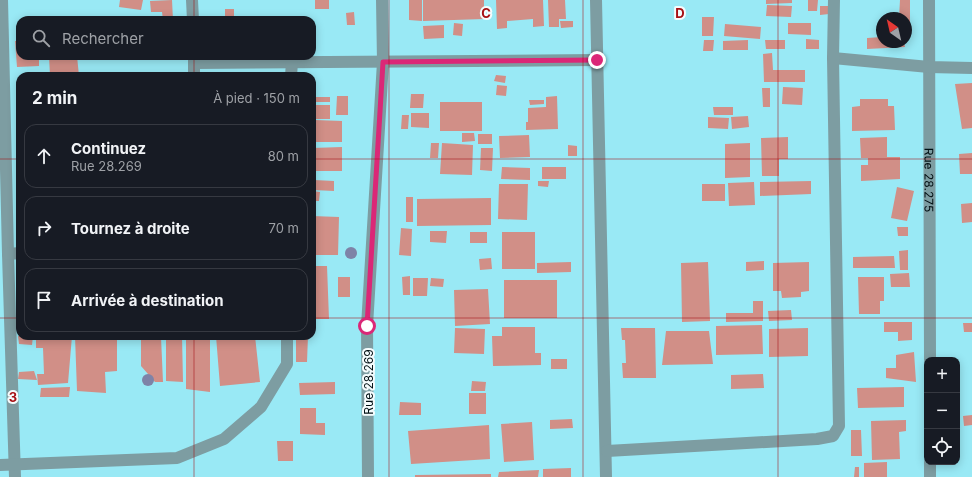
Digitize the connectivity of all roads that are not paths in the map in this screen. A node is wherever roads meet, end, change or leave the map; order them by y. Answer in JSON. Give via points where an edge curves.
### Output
{"nodes":[{"id":1,"x":2,"y":0,"type":"edge"},
{"id":2,"x":192,"y":0,"type":"edge"},
{"id":3,"x":382,"y":0,"type":"edge"},
{"id":4,"x":596,"y":0,"type":"edge"},
{"id":5,"x":834,"y":0,"type":"edge"},
{"id":6,"x":929,"y":0,"type":"edge"},
{"id":7,"x":193,"y":16,"type":"edge"},
{"id":8,"x":833,"y":58,"type":"junction"},
{"id":9,"x":194,"y":60,"type":"edge"},
{"id":10,"x":597,"y":60,"type":"junction"},
{"id":11,"x":292,"y":62,"type":"junction"},
{"id":12,"x":383,"y":62,"type":"junction"},
{"id":13,"x":1,"y":65,"type":"edge"},
{"id":14,"x":929,"y":67,"type":"junction"},
{"id":15,"x":972,"y":68,"type":"edge"},
{"id":16,"x":194,"y":72,"type":"edge"},
{"id":17,"x":291,"y":72,"type":"edge"},
{"id":18,"x":14,"y":254,"type":"edge"},
{"id":19,"x":287,"y":340,"type":"edge"},
{"id":20,"x":930,"y":357,"type":"edge"},
{"id":21,"x":606,"y":451,"type":"junction"},
{"id":22,"x":0,"y":465,"type":"edge"},
{"id":23,"x":930,"y":465,"type":"edge"},
{"id":24,"x":15,"y":471,"type":"edge"},
{"id":25,"x":368,"y":477,"type":"edge"},
{"id":26,"x":606,"y":477,"type":"edge"},
{"id":27,"x":930,"y":477,"type":"edge"}],
"edges":[{"from":1,"to":13,"type":"street"},
{"from":2,"to":7,"type":"street"},
{"from":3,"to":12,"type":"street","name":"Rue 28.269"},
{"from":4,"to":10,"type":"street"},
{"from":5,"to":8,"type":"street"},
{"from":6,"to":14,"type":"street","name":"Rue 28.275"},
{"from":8,"to":14,"type":"street"},
{"from":8,"to":21,"type":"street","via":[[839,426],[833,436],[817,439]]},
{"from":9,"to":11,"type":"street"},
{"from":9,"to":16,"type":"street"},
{"from":10,"to":12,"type":"street"},
{"from":10,"to":21,"type":"street"},
{"from":11,"to":12,"type":"street"},
{"from":11,"to":17,"type":"street"},
{"from":12,"to":25,"type":"street","name":"Rue 28.269","via":[[367,326]]},
{"from":13,"to":18,"type":"street"},
{"from":14,"to":15,"type":"street"},
{"from":14,"to":20,"type":"street","name":"Rue 28.275"},
{"from":18,"to":24,"type":"street"},
{"from":19,"to":24,"type":"street","via":[[287,364],[261,406],[224,439],[177,458]]},
{"from":21,"to":26,"type":"street"},
{"from":22,"to":24,"type":"street"},
{"from":23,"to":27,"type":"street"}]}
